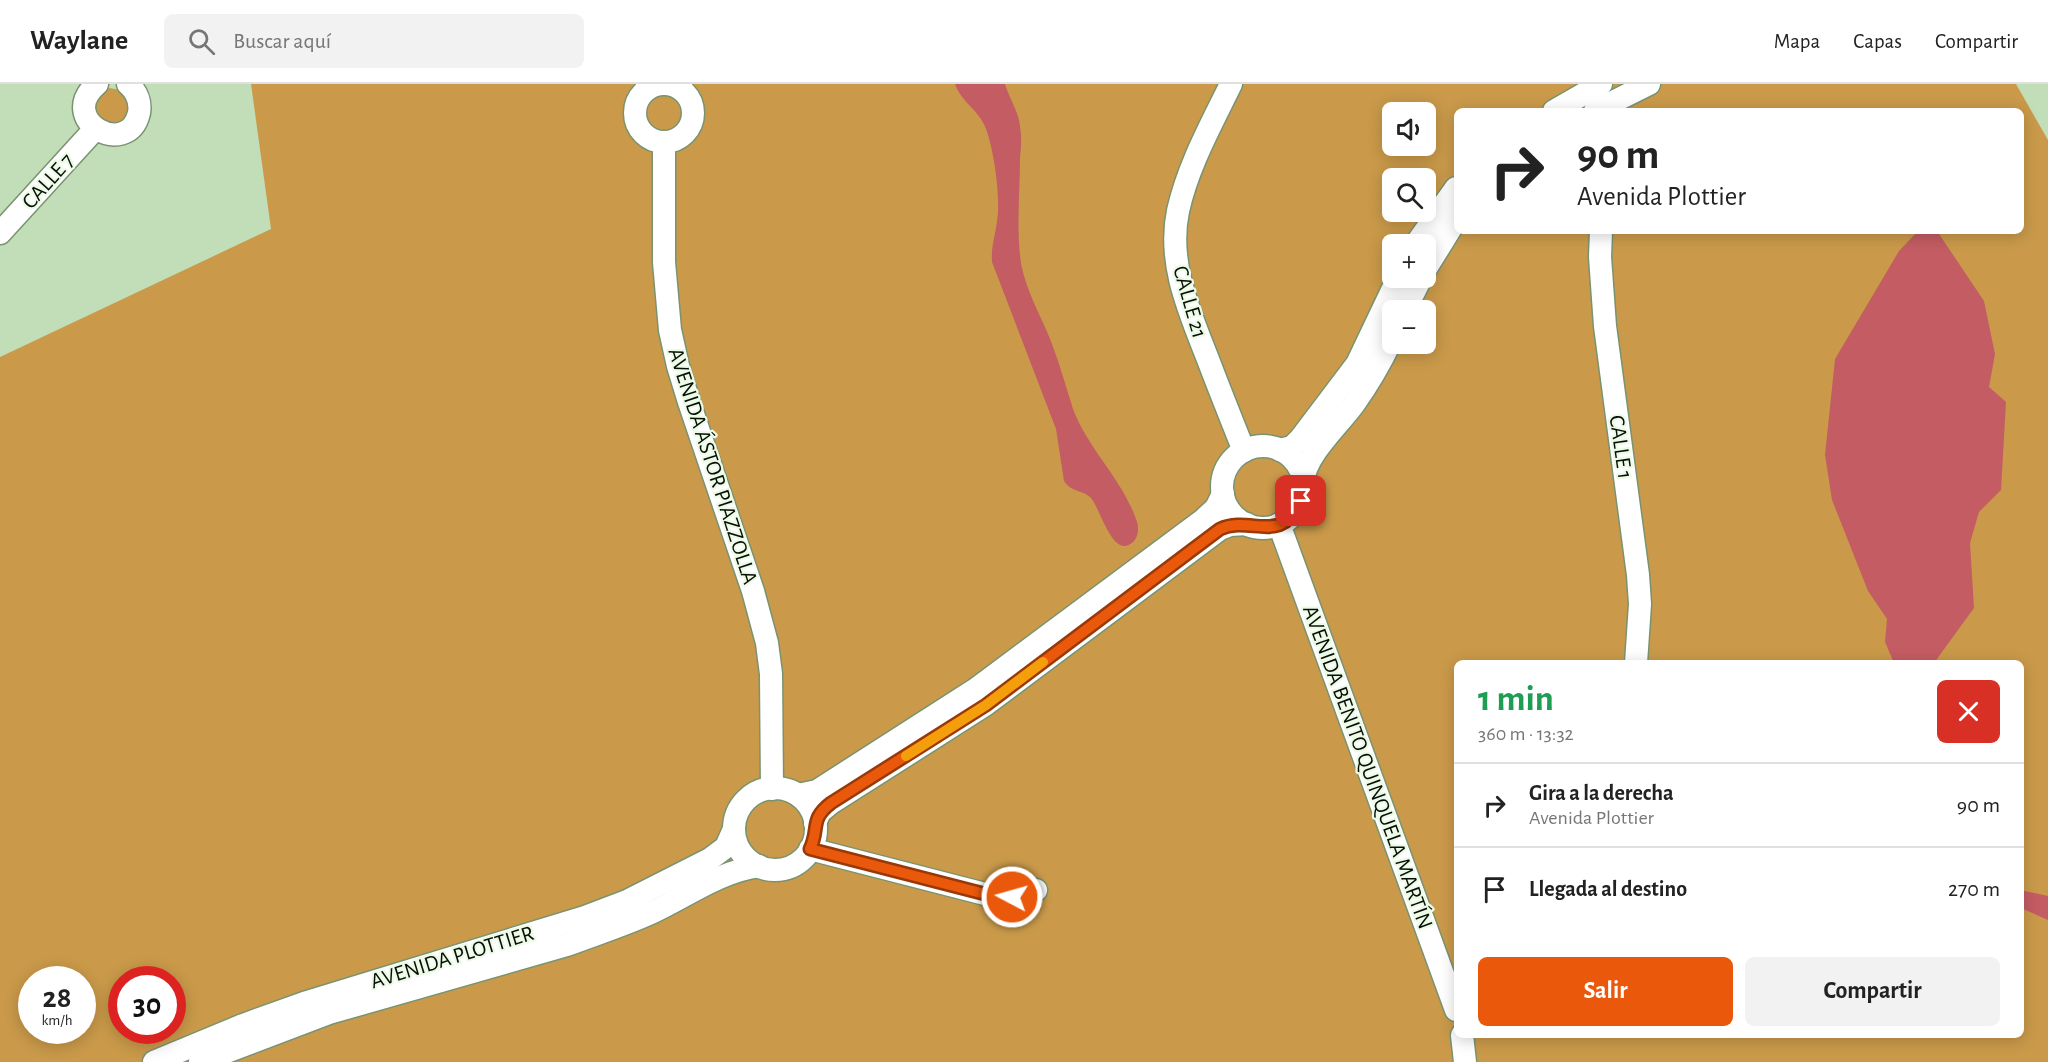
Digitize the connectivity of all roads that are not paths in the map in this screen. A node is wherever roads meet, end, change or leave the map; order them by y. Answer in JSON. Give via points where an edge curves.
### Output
{"nodes":[{"id":1,"x":97,"y":84,"type":"edge"},
{"id":2,"x":128,"y":84,"type":"edge"},
{"id":3,"x":1231,"y":84,"type":"edge"},
{"id":4,"x":1649,"y":84,"type":"edge"},
{"id":5,"x":653,"y":85,"type":"edge"},
{"id":6,"x":683,"y":87,"type":"edge"},
{"id":7,"x":1603,"y":99,"type":"edge"},
{"id":8,"x":1566,"y":108,"type":"edge"},
{"id":9,"x":95,"y":129,"type":"junction"},
{"id":10,"x":664,"y":142,"type":"junction"},
{"id":11,"x":1454,"y":191,"type":"edge"},
{"id":12,"x":1454,"y":223,"type":"edge"},
{"id":13,"x":0,"y":232,"type":"edge"},
{"id":14,"x":1423,"y":234,"type":"edge"},
{"id":15,"x":1601,"y":234,"type":"edge"},
{"id":16,"x":1436,"y":252,"type":"edge"},
{"id":17,"x":1393,"y":288,"type":"edge"},
{"id":18,"x":1384,"y":354,"type":"edge"},
{"id":19,"x":1280,"y":450,"type":"junction"},
{"id":20,"x":1244,"y":451,"type":"junction"},
{"id":21,"x":1303,"y":481,"type":"junction"},
{"id":22,"x":1223,"y":494,"type":"junction"},
{"id":23,"x":1279,"y":524,"type":"junction"},
{"id":24,"x":1247,"y":525,"type":"junction"},
{"id":25,"x":1636,"y":660,"type":"edge"},
{"id":26,"x":772,"y":789,"type":"junction"},
{"id":27,"x":798,"y":795,"type":"junction"},
{"id":28,"x":815,"y":823,"type":"junction"},
{"id":29,"x":734,"y":829,"type":"junction"},
{"id":30,"x":810,"y":849,"type":"junction"},
{"id":31,"x":759,"y":866,"type":"junction"},
{"id":32,"x":1036,"y":890,"type":"dead end"},
{"id":33,"x":1454,"y":1002,"type":"edge"},
{"id":34,"x":1462,"y":1038,"type":"edge"},
{"id":35,"x":154,"y":1062,"type":"edge"},
{"id":36,"x":200,"y":1062,"type":"edge"},
{"id":37,"x":1465,"y":1062,"type":"edge"}],
"edges":[{"from":1,"to":9,"type":"street","via":[[84,106]]},
{"from":2,"to":9,"type":"street","via":[[139,99],[134,123],[120,133]]},
{"from":3,"to":20,"type":"street","name":"CALLE 21","via":[[1184,186],[1175,242],[1184,298]]},
{"from":4,"to":7,"type":"street"},
{"from":5,"to":6,"type":"street"},
{"from":5,"to":10,"type":"street","via":[[638,100],[635,119],[646,136]]},
{"from":6,"to":10,"type":"street","via":[[692,104],[692,122],[681,137]]},
{"from":7,"to":8,"type":"street"},
{"from":9,"to":13,"type":"street","name":"CALLE 7"},
{"from":10,"to":26,"type":"street","name":"AVENIDA ÁSTOR PIAZZOLLA","via":[[664,262],[670,330],[686,393],[767,643]]},
{"from":11,"to":14,"type":"street"},
{"from":12,"to":16,"type":"street"},
{"from":15,"to":25,"type":"street","name":"CALLE 1","via":[[1605,326],[1638,575]]},
{"from":17,"to":19,"type":"street","via":[[1357,364],[1301,438],[1292,447]]},
{"from":18,"to":21,"type":"street","via":[[1355,402],[1311,458]]},
{"from":19,"to":20,"type":"street","via":[[1260,447]]},
{"from":19,"to":21,"type":"street","via":[[1296,463]]},
{"from":20,"to":22,"type":"street","via":[[1228,468]]},
{"from":21,"to":23,"type":"street","via":[[1299,507]]},
{"from":22,"to":24,"type":"street","via":[[1231,512]]},
{"from":22,"to":27,"type":"street","via":[[1203,520],[976,689],[816,790]]},
{"from":23,"to":24,"type":"street","via":[[1267,528]]},
{"from":23,"to":33,"type":"street","name":"AVENIDA BENITO QUINQUELA MARTÍN"},
{"from":24,"to":28,"type":"street","via":[[1220,529],[986,705],[831,803]]},
{"from":26,"to":27,"type":"street"},
{"from":26,"to":29,"type":"street","name":"AVENIDA PLOTTIER","via":[[748,799],[739,810]]},
{"from":27,"to":28,"type":"street","via":[[807,804]]},
{"from":28,"to":30,"type":"street"},
{"from":29,"to":31,"type":"street","via":[[740,849]]},
{"from":29,"to":35,"type":"street","name":"AVENIDA PLOTTIER","via":[[731,840],[719,854],[627,901],[304,1003]]},
{"from":30,"to":31,"type":"street","name":"AVENIDA PLOTTIER","via":[[791,866],[772,870]]},
{"from":30,"to":32,"type":"street","via":[[985,894],[1012,897]]},
{"from":31,"to":36,"type":"street","name":"AVENIDA PLOTTIER","via":[[724,875],[655,911],[567,945],[329,1013]]},
{"from":34,"to":37,"type":"street"}]}
